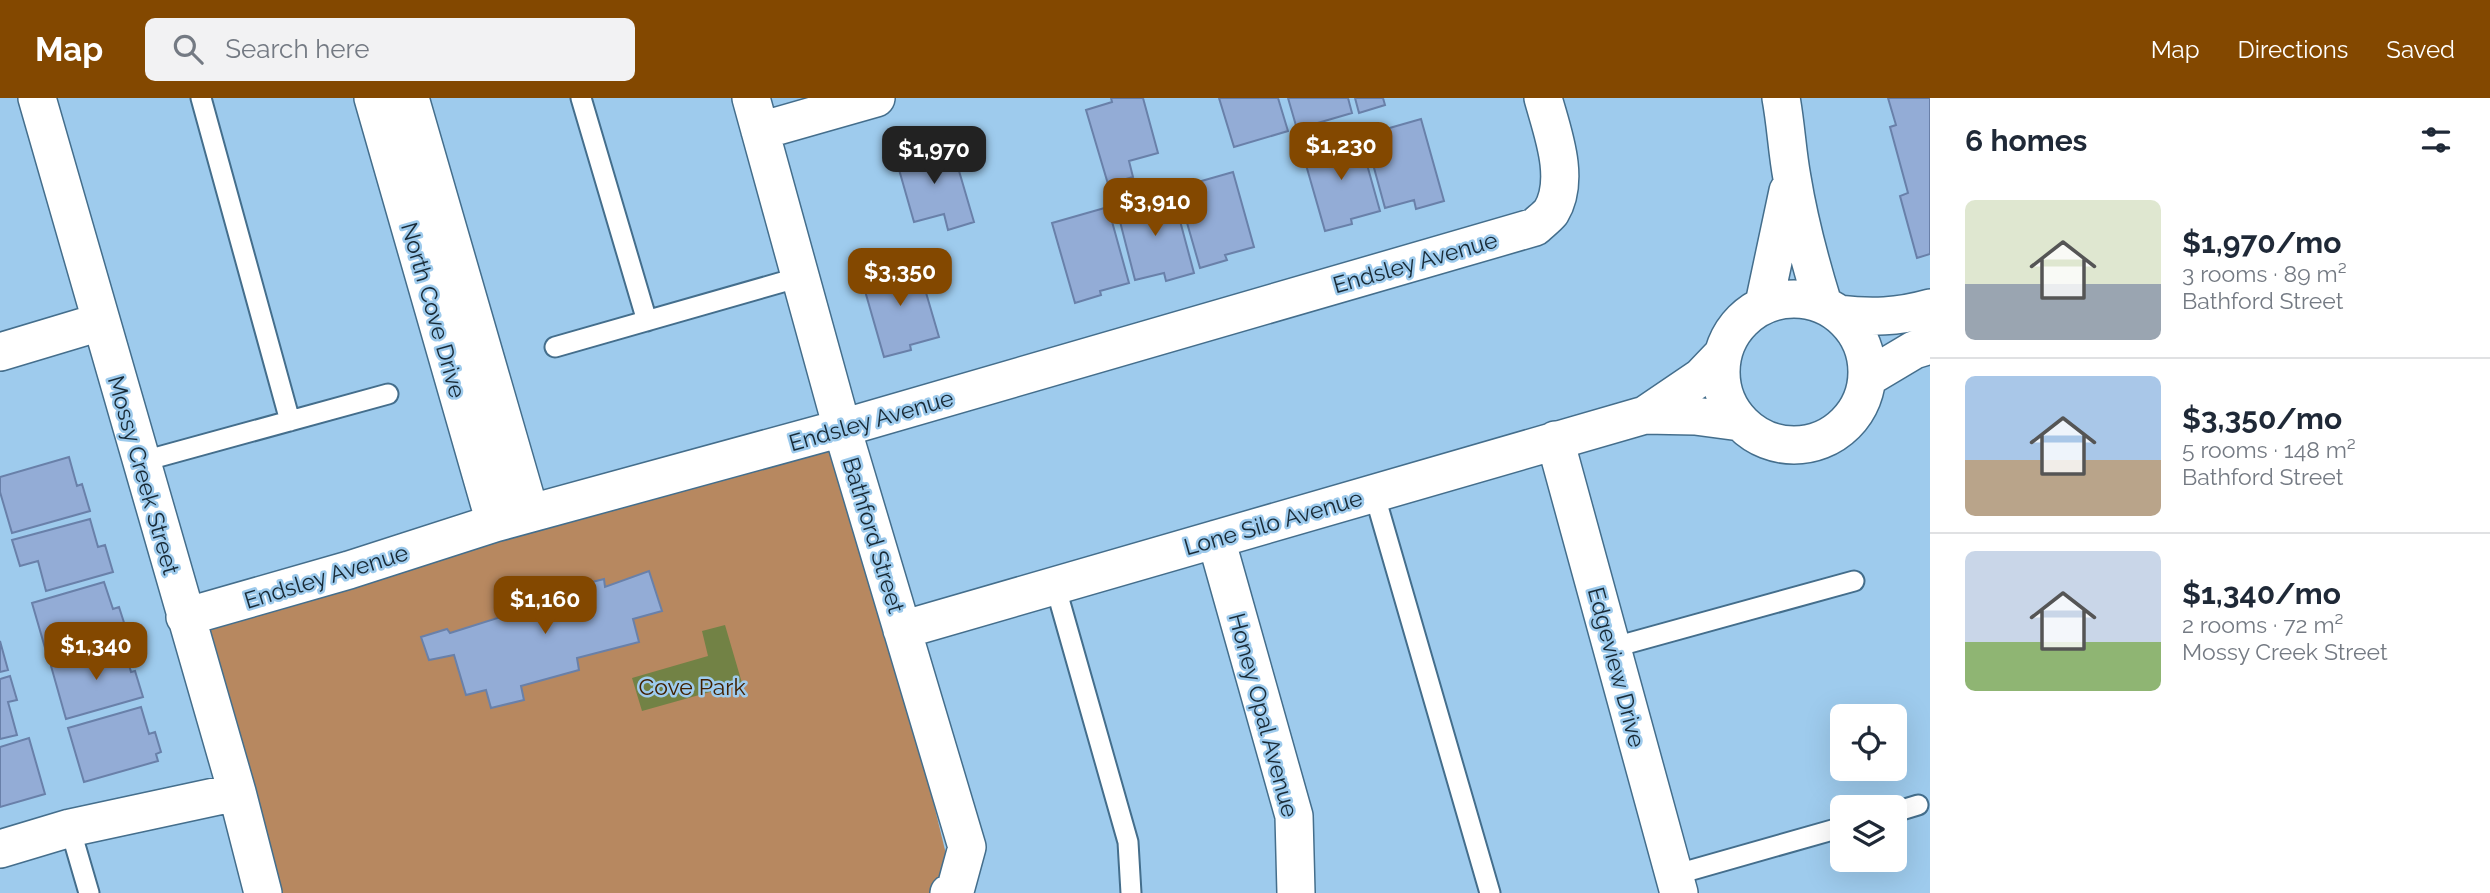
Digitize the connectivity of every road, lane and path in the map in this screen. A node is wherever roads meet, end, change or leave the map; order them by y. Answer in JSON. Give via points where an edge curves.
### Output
{"nodes":[{"id":1,"x":37,"y":98,"type":"edge"},
{"id":2,"x":201,"y":98,"type":"edge"},
{"id":3,"x":373,"y":98,"type":"edge"},
{"id":4,"x":410,"y":98,"type":"edge"},
{"id":5,"x":581,"y":98,"type":"edge"},
{"id":6,"x":876,"y":98,"type":"edge"},
{"id":7,"x":1543,"y":98,"type":"edge"},
{"id":8,"x":1780,"y":98,"type":"edge"},
{"id":9,"x":755,"y":115,"type":"edge"},
{"id":10,"x":1791,"y":176,"type":"junction"},
{"id":11,"x":800,"y":278,"type":"junction"},
{"id":12,"x":1764,"y":304,"type":"junction"},
{"id":13,"x":1930,"y":308,"type":"edge"},
{"id":14,"x":1831,"y":309,"type":"junction"},
{"id":15,"x":647,"y":321,"type":"junction"},
{"id":16,"x":100,"y":322,"type":"junction"},
{"id":17,"x":1930,"y":345,"type":"edge"},
{"id":18,"x":555,"y":347,"type":"dead end"},
{"id":19,"x":0,"y":352,"type":"edge"},
{"id":20,"x":1723,"y":354,"type":"junction"},
{"id":21,"x":1867,"y":378,"type":"junction"},
{"id":22,"x":388,"y":394,"type":"dead end"},
{"id":23,"x":1645,"y":415,"type":"junction"},
{"id":24,"x":290,"y":421,"type":"junction"},
{"id":25,"x":1740,"y":422,"type":"junction"},
{"id":26,"x":842,"y":428,"type":"junction"},
{"id":27,"x":1555,"y":440,"type":"junction"},
{"id":28,"x":140,"y":462,"type":"junction"},
{"id":29,"x":1374,"y":493,"type":"junction"},
{"id":30,"x":530,"y":513,"type":"junction"},
{"id":31,"x":495,"y":523,"type":"junction"},
{"id":32,"x":1216,"y":538,"type":"junction"},
{"id":33,"x":1854,"y":581,"type":"dead end"},
{"id":34,"x":1055,"y":585,"type":"junction"},
{"id":35,"x":185,"y":617,"type":"junction"},
{"id":36,"x":902,"y":630,"type":"junction"},
{"id":37,"x":1612,"y":648,"type":"junction"},
{"id":38,"x":237,"y":792,"type":"junction"},
{"id":39,"x":1918,"y":805,"type":"dead end"},
{"id":40,"x":1907,"y":808,"type":"edge"},
{"id":41,"x":70,"y":828,"type":"junction"},
{"id":42,"x":1830,"y":831,"type":"edge"},
{"id":43,"x":0,"y":849,"type":"edge"},
{"id":44,"x":1676,"y":884,"type":"edge"},
{"id":45,"x":952,"y":892,"type":"edge"},
{"id":46,"x":89,"y":893,"type":"edge"},
{"id":47,"x":263,"y":893,"type":"edge"},
{"id":48,"x":1131,"y":893,"type":"edge"},
{"id":49,"x":1296,"y":893,"type":"edge"},
{"id":50,"x":1490,"y":893,"type":"edge"}],
"edges":[{"from":1,"to":16,"type":"street","name":"Mossy Creek Street"},
{"from":2,"to":24,"type":"lane"},
{"from":3,"to":31,"type":"street","name":"North Cove Drive"},
{"from":4,"to":30,"type":"street","name":"North Cove Drive"},
{"from":5,"to":15,"type":"lane"},
{"from":6,"to":9,"type":"street"},
{"from":7,"to":26,"type":"street","name":"Endsley Avenue","via":[[1560,182],[1551,212],[1535,227]]},
{"from":8,"to":10,"type":"street"},
{"from":9,"to":11,"type":"street","name":"Bathford Street"},
{"from":10,"to":12,"type":"street"},
{"from":10,"to":14,"type":"street","via":[[1805,246]]},
{"from":11,"to":15,"type":"lane"},
{"from":11,"to":26,"type":"street","name":"Bathford Street"},
{"from":12,"to":14,"type":"street","via":[[1794,299]]},
{"from":12,"to":20,"type":"street","via":[[1732,332]]},
{"from":13,"to":14,"type":"street","via":[[1871,317]]},
{"from":14,"to":21,"type":"street","via":[[1856,332],[1865,354]]},
{"from":15,"to":18,"type":"lane"},
{"from":16,"to":19,"type":"street"},
{"from":16,"to":28,"type":"street","name":"Mossy Creek Street"},
{"from":17,"to":21,"type":"street"},
{"from":20,"to":23,"type":"street","name":"Lone Silo Avenue","via":[[1701,377]]},
{"from":20,"to":25,"type":"street","via":[[1720,378],[1726,402]]},
{"from":21,"to":25,"type":"street","via":[[1861,401],[1848,422],[1829,436],[1806,444],[1782,444],[1759,437]]},
{"from":22,"to":24,"type":"lane"},
{"from":23,"to":25,"type":"street","name":"Lone Silo Avenue"},
{"from":23,"to":27,"type":"street","name":"Lone Silo Avenue"},
{"from":24,"to":28,"type":"lane"},
{"from":26,"to":30,"type":"street","name":"Endsley Avenue"},
{"from":26,"to":36,"type":"street","name":"Bathford Street"},
{"from":27,"to":29,"type":"street","name":"Lone Silo Avenue"},
{"from":27,"to":37,"type":"street","name":"Edgeview Drive"},
{"from":28,"to":35,"type":"street","name":"Mossy Creek Street"},
{"from":29,"to":32,"type":"street","name":"Lone Silo Avenue"},
{"from":29,"to":50,"type":"lane"},
{"from":30,"to":31,"type":"street","name":"Endsley Avenue"},
{"from":31,"to":35,"type":"street","name":"Endsley Avenue"},
{"from":32,"to":34,"type":"street","name":"Lone Silo Avenue"},
{"from":32,"to":49,"type":"street","name":"Honey Opal Avenue","via":[[1294,816]]},
{"from":33,"to":37,"type":"lane"},
{"from":34,"to":36,"type":"street","name":"Lone Silo Avenue"},
{"from":34,"to":48,"type":"lane","via":[[1128,842]]},
{"from":35,"to":38,"type":"street","name":"Mossy Creek Street"},
{"from":36,"to":45,"type":"street","name":"Bathford Street","via":[[967,847]]},
{"from":37,"to":44,"type":"street","name":"Edgeview Drive"},
{"from":38,"to":41,"type":"street"},
{"from":38,"to":47,"type":"street","name":"Mossy Creek Street"},
{"from":39,"to":40,"type":"lane"},
{"from":41,"to":43,"type":"street"},
{"from":41,"to":46,"type":"lane"},
{"from":42,"to":44,"type":"lane"}]}
